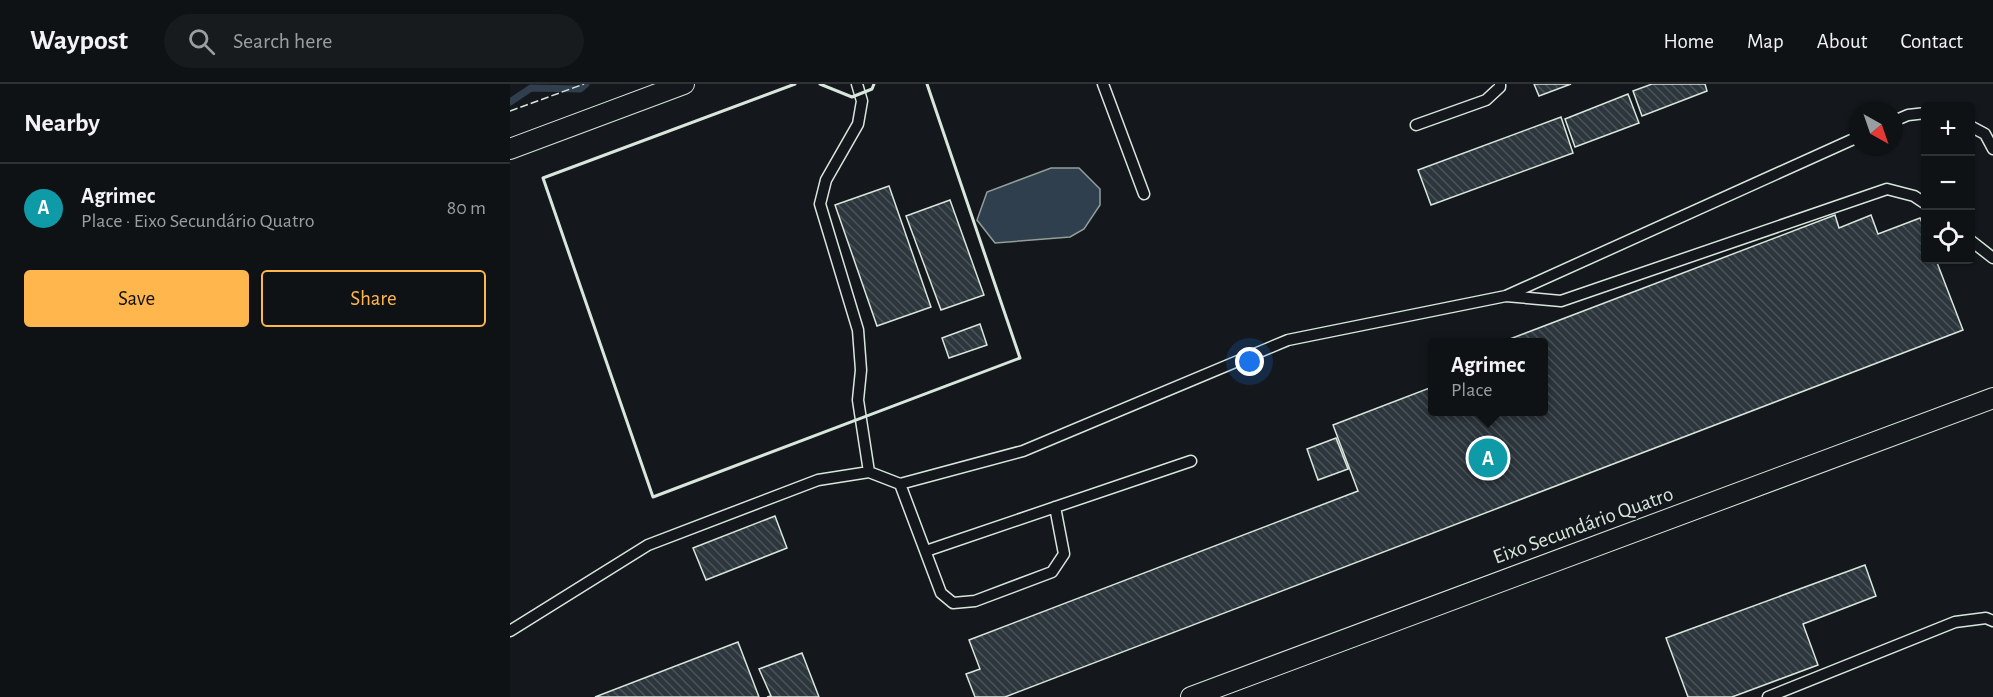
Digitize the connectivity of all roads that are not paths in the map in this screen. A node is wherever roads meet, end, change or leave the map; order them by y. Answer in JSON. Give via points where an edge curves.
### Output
{"nodes":[{"id":1,"x":684,"y":84,"type":"edge"},
{"id":2,"x":857,"y":84,"type":"edge"},
{"id":3,"x":1102,"y":84,"type":"edge"},
{"id":4,"x":1500,"y":84,"type":"edge"},
{"id":5,"x":1921,"y":114,"type":"edge"},
{"id":6,"x":1903,"y":117,"type":"edge"},
{"id":7,"x":1416,"y":125,"type":"dead end"},
{"id":8,"x":1975,"y":128,"type":"edge"},
{"id":9,"x":1849,"y":141,"type":"edge"},
{"id":10,"x":510,"y":149,"type":"edge"},
{"id":11,"x":1993,"y":149,"type":"edge"},
{"id":12,"x":1144,"y":194,"type":"dead end"},
{"id":13,"x":1921,"y":201,"type":"edge"},
{"id":14,"x":1975,"y":243,"type":"edge"},
{"id":15,"x":1993,"y":258,"type":"edge"},
{"id":16,"x":1506,"y":296,"type":"junction"},
{"id":17,"x":1993,"y":398,"type":"edge"},
{"id":18,"x":1191,"y":461,"type":"dead end"},
{"id":19,"x":869,"y":472,"type":"junction"},
{"id":20,"x":900,"y":484,"type":"junction"},
{"id":21,"x":1055,"y":507,"type":"junction"},
{"id":22,"x":926,"y":551,"type":"junction"},
{"id":23,"x":1993,"y":621,"type":"edge"},
{"id":24,"x":510,"y":631,"type":"edge"},
{"id":25,"x":1191,"y":697,"type":"edge"},
{"id":26,"x":1768,"y":697,"type":"edge"}],
"edges":[{"from":1,"to":10,"type":"street"},
{"from":2,"to":19,"type":"lane","via":[[862,101],[858,124],[826,180],[820,204],[858,330],[858,400]]},
{"from":3,"to":12,"type":"lane"},
{"from":4,"to":7,"type":"lane","via":[[1486,100]]},
{"from":5,"to":6,"type":"lane"},
{"from":8,"to":11,"type":"lane","via":[[1985,134]]},
{"from":9,"to":16,"type":"lane"},
{"from":13,"to":16,"type":"lane","via":[[1887,189],[1562,301]]},
{"from":14,"to":15,"type":"lane"},
{"from":16,"to":20,"type":"lane","via":[[1287,340],[1023,451]]},
{"from":17,"to":25,"type":"street","name":"Eixo Secundário Quatro"},
{"from":18,"to":21,"type":"lane"},
{"from":19,"to":20,"type":"lane"},
{"from":19,"to":24,"type":"lane","via":[[818,480],[648,545]]},
{"from":20,"to":22,"type":"lane"},
{"from":21,"to":22,"type":"lane"},
{"from":21,"to":22,"type":"lane","via":[[1064,554],[1052,572],[975,601],[953,603],[941,593]]},
{"from":23,"to":26,"type":"lane","via":[[1986,618],[1955,622]]}]}
